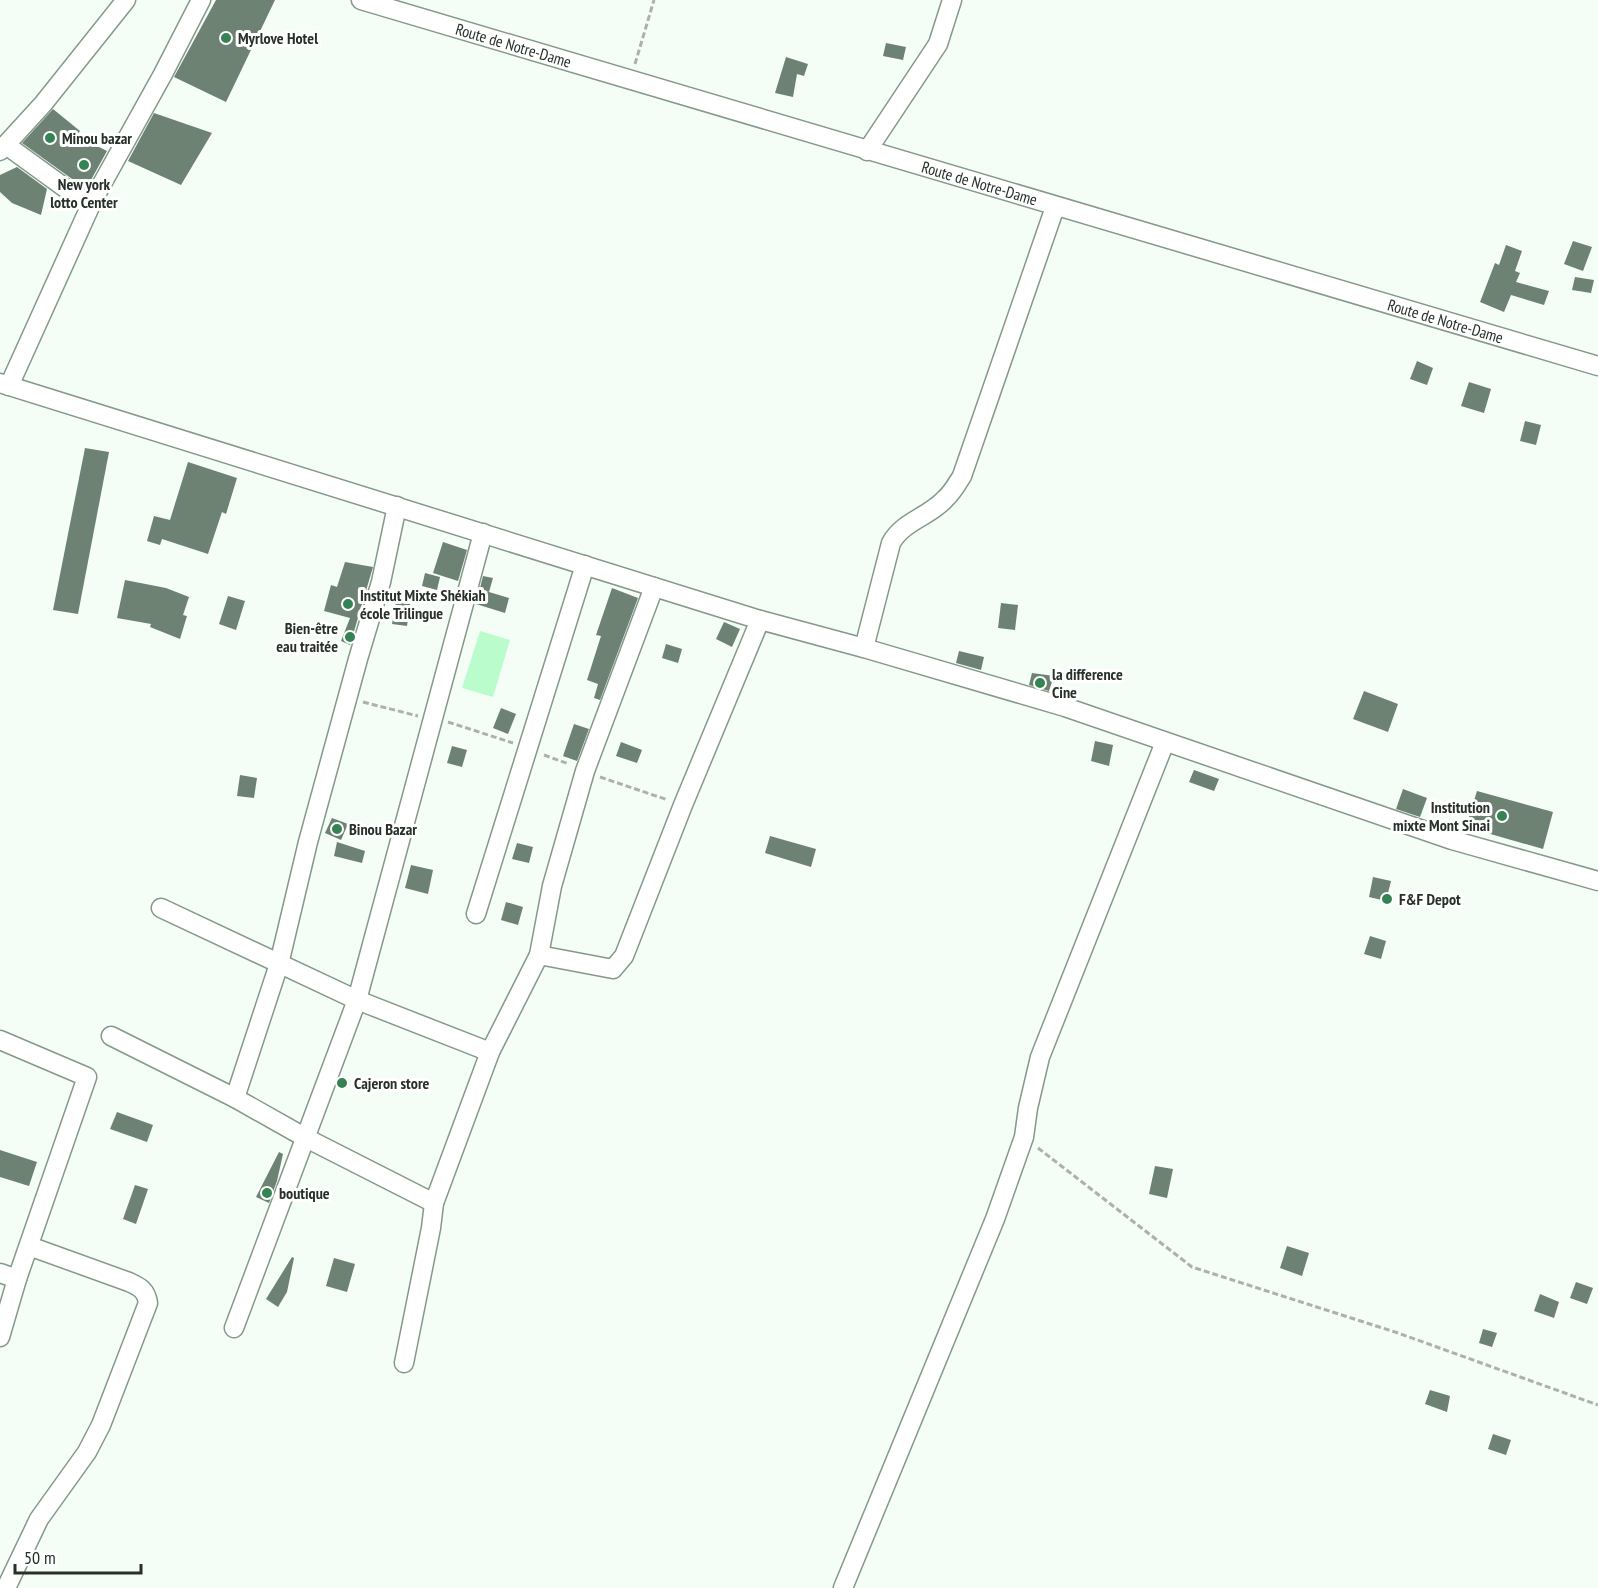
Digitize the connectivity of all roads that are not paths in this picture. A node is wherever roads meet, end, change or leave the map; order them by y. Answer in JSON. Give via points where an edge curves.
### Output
{"nodes":[{"id":1,"x":126,"y":0,"type":"edge"},
{"id":2,"x":201,"y":0,"type":"edge"},
{"id":3,"x":361,"y":0,"type":"edge"},
{"id":4,"x":952,"y":0,"type":"edge"},
{"id":5,"x":3,"y":148,"type":"edge"},
{"id":6,"x":867,"y":151,"type":"junction"},
{"id":7,"x":90,"y":206,"type":"junction"},
{"id":8,"x":1055,"y":207,"type":"junction"},
{"id":9,"x":1598,"y":366,"type":"edge"},
{"id":10,"x":4,"y":385,"type":"edge"},
{"id":11,"x":397,"y":506,"type":"junction"},
{"id":12,"x":483,"y":533,"type":"junction"},
{"id":13,"x":585,"y":565,"type":"junction"},
{"id":14,"x":654,"y":587,"type":"junction"},
{"id":15,"x":760,"y":620,"type":"junction"},
{"id":16,"x":864,"y":648,"type":"junction"},
{"id":17,"x":1165,"y":742,"type":"junction"},
{"id":18,"x":1598,"y":881,"type":"edge"},
{"id":19,"x":160,"y":908,"type":"dead end"},
{"id":20,"x":476,"y":914,"type":"dead end"},
{"id":21,"x":538,"y":955,"type":"junction"},
{"id":22,"x":279,"y":964,"type":"junction"},
{"id":23,"x":357,"y":1000,"type":"junction"},
{"id":24,"x":111,"y":1036,"type":"dead end"},
{"id":25,"x":0,"y":1040,"type":"edge"},
{"id":26,"x":490,"y":1052,"type":"junction"},
{"id":27,"x":235,"y":1098,"type":"junction"},
{"id":28,"x":306,"y":1138,"type":"junction"},
{"id":29,"x":434,"y":1203,"type":"junction"},
{"id":30,"x":29,"y":1245,"type":"junction"},
{"id":31,"x":9,"y":1276,"type":"edge"},
{"id":32,"x":234,"y":1328,"type":"dead end"},
{"id":33,"x":0,"y":1337,"type":"edge"},
{"id":34,"x":404,"y":1363,"type":"dead end"},
{"id":35,"x":6,"y":1588,"type":"edge"},
{"id":36,"x":843,"y":1588,"type":"edge"}],
"edges":[{"from":1,"to":5,"type":"street"},
{"from":2,"to":7,"type":"street"},
{"from":3,"to":6,"type":"street","name":"Route de Notre-Dame"},
{"from":4,"to":6,"type":"street","via":[[938,44]]},
{"from":5,"to":7,"type":"street"},
{"from":6,"to":8,"type":"street","name":"Route de Notre-Dame"},
{"from":7,"to":10,"type":"street"},
{"from":8,"to":9,"type":"street","name":"Route de Notre-Dame"},
{"from":8,"to":16,"type":"street","via":[[962,476],[945,500],[896,533]]},
{"from":10,"to":11,"type":"street"},
{"from":11,"to":12,"type":"street"},
{"from":11,"to":22,"type":"street","via":[[381,582],[308,842]]},
{"from":12,"to":13,"type":"street"},
{"from":12,"to":23,"type":"street"},
{"from":13,"to":14,"type":"street"},
{"from":13,"to":20,"type":"street"},
{"from":14,"to":15,"type":"street"},
{"from":14,"to":21,"type":"street","via":[[585,771],[552,886]]},
{"from":15,"to":16,"type":"street"},
{"from":15,"to":21,"type":"street","via":[[624,956],[613,969]]},
{"from":16,"to":17,"type":"street","via":[[1065,707]]},
{"from":17,"to":18,"type":"street","via":[[1452,840]]},
{"from":17,"to":36,"type":"street","via":[[1040,1057],[1024,1137],[995,1219]]},
{"from":19,"to":22,"type":"street"},
{"from":21,"to":26,"type":"street"},
{"from":22,"to":23,"type":"street"},
{"from":22,"to":27,"type":"street"},
{"from":23,"to":26,"type":"street"},
{"from":23,"to":28,"type":"street"},
{"from":24,"to":27,"type":"street"},
{"from":25,"to":30,"type":"street","via":[[87,1077]]},
{"from":26,"to":29,"type":"street"},
{"from":27,"to":28,"type":"street"},
{"from":28,"to":29,"type":"street"},
{"from":28,"to":32,"type":"street"},
{"from":29,"to":34,"type":"street"},
{"from":30,"to":31,"type":"street"},
{"from":30,"to":35,"type":"street","via":[[140,1287],[148,1303],[101,1425],[77,1468],[39,1519]]},
{"from":31,"to":33,"type":"street"}]}
